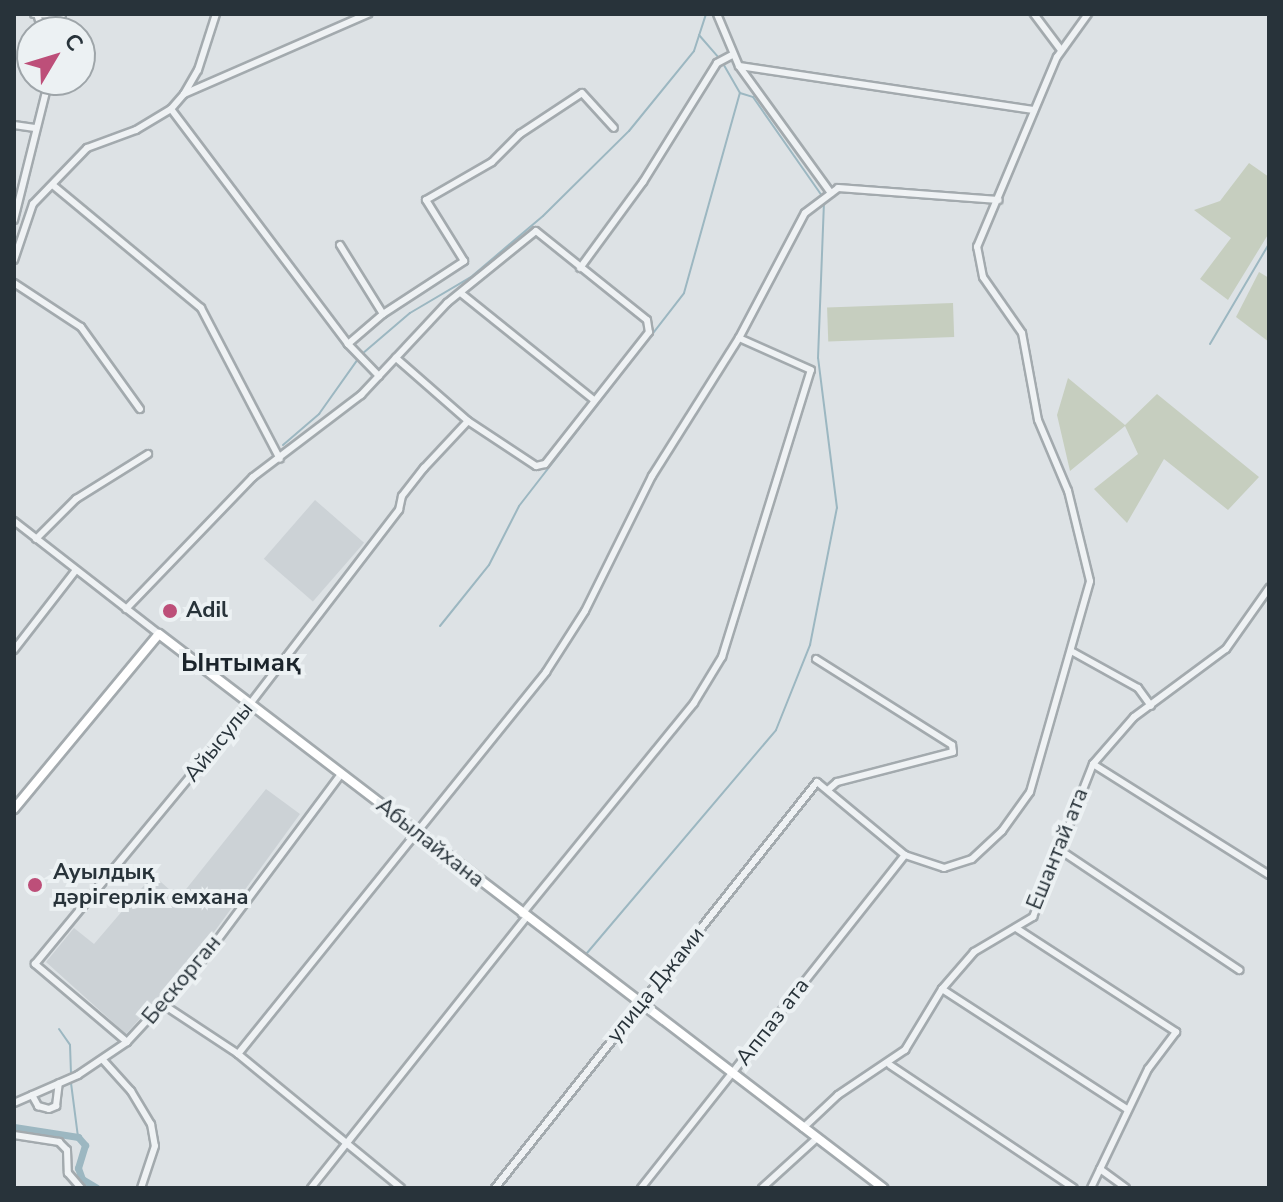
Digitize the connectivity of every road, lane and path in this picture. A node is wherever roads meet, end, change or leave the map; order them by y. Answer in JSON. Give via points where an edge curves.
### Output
{"nodes":[{"id":1,"x":36,"y":14,"type":"edge"},
{"id":2,"x":216,"y":14,"type":"edge"},
{"id":3,"x":368,"y":14,"type":"edge"},
{"id":4,"x":717,"y":14,"type":"edge"},
{"id":5,"x":1034,"y":14,"type":"edge"},
{"id":6,"x":1088,"y":14,"type":"edge"},
{"id":7,"x":62,"y":15,"type":"edge"},
{"id":8,"x":1061,"y":50,"type":"junction"},
{"id":9,"x":732,"y":55,"type":"junction"},
{"id":10,"x":739,"y":66,"type":"junction"},
{"id":11,"x":184,"y":94,"type":"junction"},
{"id":12,"x":44,"y":96,"type":"edge"},
{"id":13,"x":171,"y":109,"type":"junction"},
{"id":14,"x":1034,"y":110,"type":"junction"},
{"id":15,"x":14,"y":125,"type":"edge"},
{"id":16,"x":35,"y":128,"type":"junction"},
{"id":17,"x":614,"y":128,"type":"dead end"},
{"id":18,"x":54,"y":186,"type":"junction"},
{"id":19,"x":831,"y":193,"type":"junction"},
{"id":20,"x":999,"y":200,"type":"junction"},
{"id":21,"x":14,"y":220,"type":"edge"},
{"id":22,"x":25,"y":221,"type":"junction"},
{"id":23,"x":340,"y":245,"type":"dead end"},
{"id":24,"x":14,"y":260,"type":"edge"},
{"id":25,"x":580,"y":268,"type":"junction"},
{"id":26,"x":14,"y":283,"type":"edge"},
{"id":27,"x":462,"y":294,"type":"junction"},
{"id":28,"x":383,"y":314,"type":"junction"},
{"id":29,"x":739,"y":338,"type":"junction"},
{"id":30,"x":348,"y":344,"type":"junction"},
{"id":31,"x":396,"y":358,"type":"junction"},
{"id":32,"x":379,"y":376,"type":"junction"},
{"id":33,"x":594,"y":400,"type":"junction"},
{"id":34,"x":140,"y":409,"type":"dead end"},
{"id":35,"x":468,"y":421,"type":"junction"},
{"id":36,"x":148,"y":454,"type":"dead end"},
{"id":37,"x":280,"y":459,"type":"junction"},
{"id":38,"x":14,"y":521,"type":"edge"},
{"id":39,"x":36,"y":539,"type":"junction"},
{"id":40,"x":76,"y":570,"type":"junction"},
{"id":41,"x":1269,"y":588,"type":"edge"},
{"id":42,"x":126,"y":609,"type":"junction"},
{"id":43,"x":159,"y":634,"type":"junction"},
{"id":44,"x":14,"y":650,"type":"edge"},
{"id":45,"x":1073,"y":652,"type":"junction"},
{"id":46,"x":816,"y":659,"type":"dead end"},
{"id":47,"x":250,"y":704,"type":"junction"},
{"id":48,"x":1151,"y":706,"type":"junction"},
{"id":49,"x":1093,"y":764,"type":"junction"},
{"id":50,"x":341,"y":774,"type":"junction"},
{"id":51,"x":829,"y":789,"type":"junction"},
{"id":52,"x":14,"y":809,"type":"edge"},
{"id":53,"x":414,"y":831,"type":"junction"},
{"id":54,"x":1060,"y":850,"type":"junction"},
{"id":55,"x":905,"y":855,"type":"junction"},
{"id":56,"x":1269,"y":875,"type":"edge"},
{"id":57,"x":524,"y":916,"type":"junction"},
{"id":58,"x":1016,"y":928,"type":"junction"},
{"id":59,"x":1239,"y":970,"type":"dead end"},
{"id":60,"x":942,"y":989,"type":"junction"},
{"id":61,"x":164,"y":1005,"type":"junction"},
{"id":62,"x":639,"y":1005,"type":"junction"},
{"id":63,"x":127,"y":1042,"type":"junction"},
{"id":64,"x":238,"y":1054,"type":"junction"},
{"id":65,"x":103,"y":1060,"type":"junction"},
{"id":66,"x":890,"y":1065,"type":"junction"},
{"id":67,"x":732,"y":1074,"type":"junction"},
{"id":68,"x":59,"y":1083,"type":"junction"},
{"id":69,"x":32,"y":1095,"type":"junction"},
{"id":70,"x":14,"y":1103,"type":"edge"},
{"id":71,"x":1127,"y":1109,"type":"junction"},
{"id":72,"x":803,"y":1128,"type":"junction"},
{"id":73,"x":14,"y":1135,"type":"edge"},
{"id":74,"x":817,"y":1138,"type":"junction"},
{"id":75,"x":347,"y":1140,"type":"junction"},
{"id":76,"x":1100,"y":1169,"type":"junction"},
{"id":77,"x":81,"y":1188,"type":"edge"},
{"id":78,"x":141,"y":1188,"type":"edge"},
{"id":79,"x":311,"y":1188,"type":"edge"},
{"id":80,"x":401,"y":1188,"type":"edge"},
{"id":81,"x":495,"y":1188,"type":"edge"},
{"id":82,"x":641,"y":1188,"type":"edge"},
{"id":83,"x":762,"y":1188,"type":"edge"},
{"id":84,"x":883,"y":1188,"type":"edge"},
{"id":85,"x":1074,"y":1188,"type":"edge"},
{"id":86,"x":1091,"y":1188,"type":"edge"},
{"id":87,"x":1126,"y":1188,"type":"edge"}],
"edges":[{"from":1,"to":7,"type":"street"},
{"from":2,"to":11,"type":"street"},
{"from":3,"to":11,"type":"street"},
{"from":4,"to":9,"type":"street"},
{"from":5,"to":8,"type":"street"},
{"from":6,"to":8,"type":"street"},
{"from":8,"to":14,"type":"street"},
{"from":9,"to":10,"type":"street"},
{"from":9,"to":25,"type":"street","via":[[717,63],[643,182]]},
{"from":10,"to":14,"type":"street"},
{"from":10,"to":19,"type":"street"},
{"from":11,"to":13,"type":"street"},
{"from":12,"to":16,"type":"street"},
{"from":13,"to":18,"type":"street","via":[[136,130],[87,148]]},
{"from":13,"to":30,"type":"street"},
{"from":14,"to":20,"type":"street"},
{"from":15,"to":16,"type":"street"},
{"from":16,"to":21,"type":"street"},
{"from":17,"to":28,"type":"street","via":[[582,93],[520,134],[492,162],[426,200],[464,261]]},
{"from":18,"to":22,"type":"street","via":[[33,204]]},
{"from":18,"to":37,"type":"street","via":[[201,308]]},
{"from":19,"to":20,"type":"street","via":[[838,188]]},
{"from":19,"to":29,"type":"street","via":[[805,213]]},
{"from":20,"to":45,"type":"street","via":[[977,247],[978,260],[983,277],[1022,333],[1044,442],[1068,491],[1083,544],[1089,599]]},
{"from":21,"to":22,"type":"street"},
{"from":22,"to":24,"type":"street"},
{"from":23,"to":28,"type":"street"},
{"from":25,"to":27,"type":"street","via":[[536,231]]},
{"from":25,"to":33,"type":"street","via":[[647,320],[649,332]]},
{"from":26,"to":34,"type":"street","via":[[81,327]]},
{"from":27,"to":31,"type":"street"},
{"from":27,"to":33,"type":"street"},
{"from":28,"to":30,"type":"street"},
{"from":29,"to":53,"type":"street","via":[[676,433],[565,644]]},
{"from":29,"to":57,"type":"street","via":[[811,370],[722,657],[694,703]]},
{"from":30,"to":32,"type":"street"},
{"from":31,"to":32,"type":"street"},
{"from":31,"to":35,"type":"street"},
{"from":32,"to":37,"type":"street"},
{"from":33,"to":35,"type":"street","via":[[545,464],[536,466]]},
{"from":35,"to":47,"type":"street","name":"Айысулы","via":[[402,496],[399,510]]},
{"from":36,"to":39,"type":"street","via":[[76,499]]},
{"from":37,"to":42,"type":"street","via":[[253,477]]},
{"from":38,"to":39,"type":"street"},
{"from":39,"to":40,"type":"street"},
{"from":40,"to":42,"type":"street"},
{"from":40,"to":44,"type":"street"},
{"from":41,"to":48,"type":"street","name":"Ешантай ата","via":[[1226,649]]},
{"from":42,"to":43,"type":"street"},
{"from":43,"to":47,"type":"main road","name":"Абылайхана"},
{"from":43,"to":52,"type":"main road"},
{"from":45,"to":48,"type":"street","via":[[1138,688]]},
{"from":45,"to":55,"type":"street","via":[[1030,792],[1002,831],[958,867],[944,868]]},
{"from":46,"to":51,"type":"street","via":[[952,745],[953,752],[837,782]]},
{"from":47,"to":50,"type":"main road","name":"Абылайхана"},
{"from":47,"to":63,"type":"street","name":"Айысулы","via":[[35,964]]},
{"from":48,"to":49,"type":"street","name":"Ешантай ата"},
{"from":49,"to":54,"type":"street","name":"Ешантай ата"},
{"from":49,"to":56,"type":"street"},
{"from":50,"to":53,"type":"main road","name":"Абылайхана"},
{"from":50,"to":61,"type":"street","name":"Бескорган"},
{"from":51,"to":55,"type":"street"},
{"from":51,"to":62,"type":"street","name":"улица Джами","via":[[817,782]]},
{"from":53,"to":57,"type":"main road","name":"Абылайхана"},
{"from":53,"to":64,"type":"street"},
{"from":54,"to":58,"type":"street","name":"Ешантай ата","via":[[1033,917]]},
{"from":54,"to":59,"type":"street"},
{"from":55,"to":67,"type":"street","name":"Аппаз ата"},
{"from":57,"to":62,"type":"main road","name":"Абылайхана"},
{"from":57,"to":75,"type":"street"},
{"from":58,"to":60,"type":"street","name":"Ешантай ата","via":[[974,952]]},
{"from":58,"to":71,"type":"street","via":[[1176,1032]]},
{"from":60,"to":66,"type":"street","name":"Ешантай ата","via":[[921,1030]]},
{"from":60,"to":71,"type":"street"},
{"from":61,"to":63,"type":"street","name":"Бескорган"},
{"from":61,"to":64,"type":"street"},
{"from":62,"to":67,"type":"main road","name":"Абылайхана"},
{"from":62,"to":81,"type":"street","name":"улица Джами"},
{"from":63,"to":65,"type":"street","name":"Бескорган"},
{"from":64,"to":75,"type":"street"},
{"from":65,"to":68,"type":"street","name":"Бескорган"},
{"from":65,"to":78,"type":"street","via":[[151,1124],[155,1146]]},
{"from":66,"to":72,"type":"street","name":"Ешантай ата","via":[[838,1095]]},
{"from":66,"to":85,"type":"street"},
{"from":67,"to":72,"type":"main road","name":"Абылайхана"},
{"from":67,"to":82,"type":"street","name":"Аппаз ата"},
{"from":68,"to":69,"type":"street","name":"Бескорган"},
{"from":68,"to":69,"type":"street","via":[[56,1106],[38,1106]]},
{"from":69,"to":70,"type":"street","name":"Бескорган"},
{"from":71,"to":76,"type":"street"},
{"from":72,"to":74,"type":"main road","name":"Абылайхана"},
{"from":73,"to":77,"type":"street","via":[[59,1142],[67,1150],[68,1173]]},
{"from":74,"to":83,"type":"street"},
{"from":74,"to":84,"type":"main road","name":"Абылайхана"},
{"from":75,"to":79,"type":"street"},
{"from":75,"to":80,"type":"street"},
{"from":76,"to":86,"type":"street"},
{"from":76,"to":87,"type":"street"}]}
